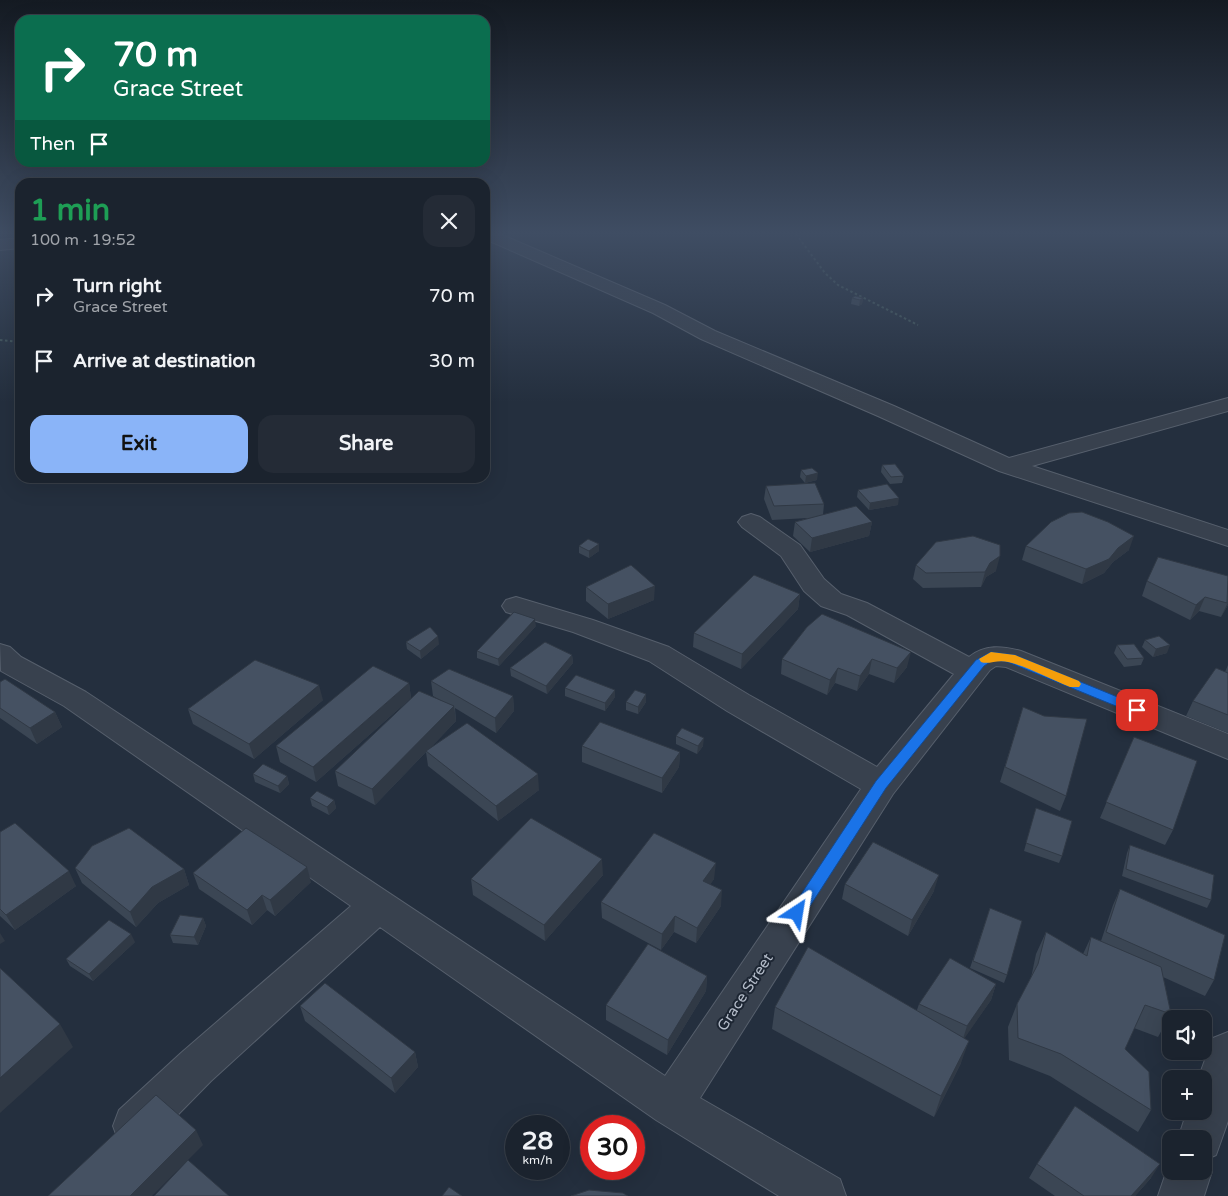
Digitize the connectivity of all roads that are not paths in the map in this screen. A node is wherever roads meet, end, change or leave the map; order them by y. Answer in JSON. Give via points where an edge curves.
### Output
{"nodes":[{"id":1,"x":615,"y":290,"type":"edge"},
{"id":2,"x":1228,"y":404,"type":"edge"},
{"id":3,"x":1007,"y":466,"type":"junction"},
{"id":4,"x":751,"y":522,"type":"dead end"},
{"id":5,"x":1228,"y":538,"type":"edge"},
{"id":6,"x":516,"y":606,"type":"dead end"},
{"id":7,"x":0,"y":654,"type":"edge"},
{"id":8,"x":973,"y":672,"type":"junction"},
{"id":9,"x":1228,"y":747,"type":"edge"},
{"id":10,"x":881,"y":784,"type":"junction"},
{"id":11,"x":378,"y":905,"type":"junction"},
{"id":12,"x":1228,"y":1052,"type":"edge"},
{"id":13,"x":671,"y":1105,"type":"junction"},
{"id":14,"x":1203,"y":1130,"type":"edge"},
{"id":15,"x":106,"y":1154,"type":"edge"},
{"id":16,"x":1186,"y":1180,"type":"edge"},
{"id":17,"x":823,"y":1196,"type":"edge"},
{"id":18,"x":1181,"y":1196,"type":"edge"}],
"edges":[{"from":1,"to":3,"type":"street","via":[[708,335],[886,410]]},
{"from":2,"to":3,"type":"street"},
{"from":3,"to":5,"type":"street"},
{"from":4,"to":8,"type":"street","via":[[791,551],[814,585],[831,600],[857,609]]},
{"from":6,"to":10,"type":"street","via":[[659,654]]},
{"from":7,"to":11,"type":"street","via":[[11,664],[75,700],[162,757]]},
{"from":8,"to":9,"type":"street","name":"Grace Street","via":[[991,656],[1010,658]]},
{"from":8,"to":10,"type":"street","name":"Grace Street"},
{"from":10,"to":13,"type":"street","name":"Grace Street"},
{"from":11,"to":13,"type":"street"},
{"from":11,"to":15,"type":"street","via":[[196,1067]]},
{"from":12,"to":14,"type":"street"},
{"from":13,"to":17,"type":"street"},
{"from":16,"to":18,"type":"street"}]}
